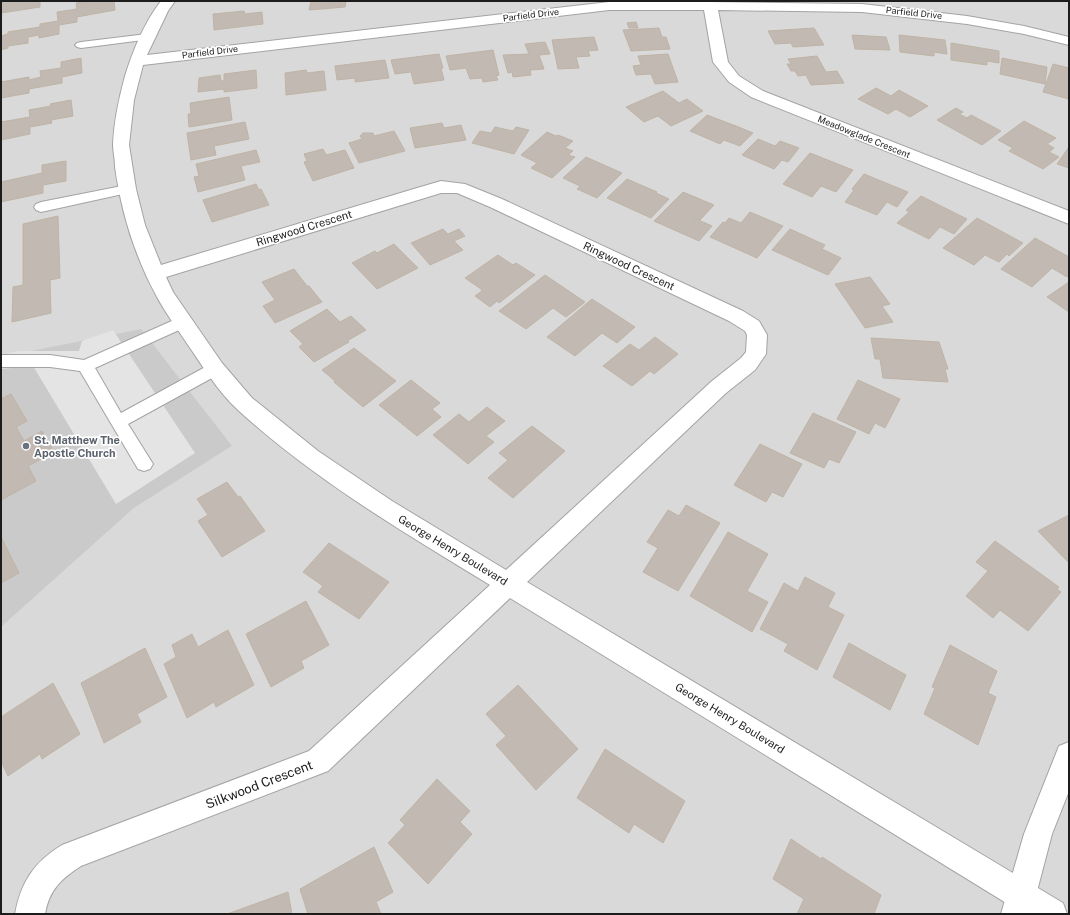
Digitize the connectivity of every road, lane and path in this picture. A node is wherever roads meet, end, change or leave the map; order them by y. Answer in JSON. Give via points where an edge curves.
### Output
{"nodes":[{"id":1,"x":168,"y":1,"type":"edge"},
{"id":2,"x":861,"y":4,"type":"edge"},
{"id":3,"x":710,"y":6,"type":"junction"},
{"id":4,"x":146,"y":37,"type":"junction"},
{"id":5,"x":1069,"y":41,"type":"edge"},
{"id":6,"x":81,"y":45,"type":"dead end"},
{"id":7,"x":137,"y":61,"type":"junction"},
{"id":8,"x":127,"y":189,"type":"junction"},
{"id":9,"x":41,"y":207,"type":"dead end"},
{"id":10,"x":1069,"y":218,"type":"edge"},
{"id":11,"x":155,"y":274,"type":"junction"},
{"id":12,"x":183,"y":322,"type":"junction"},
{"id":13,"x":1,"y":361,"type":"edge"},
{"id":14,"x":85,"y":366,"type":"junction"},
{"id":15,"x":215,"y":369,"type":"junction"},
{"id":16,"x":118,"y":422,"type":"junction"},
{"id":17,"x":144,"y":464,"type":"dead end"},
{"id":18,"x":508,"y":584,"type":"junction"},
{"id":19,"x":1069,"y":756,"type":"edge"},
{"id":20,"x":1019,"y":905,"type":"edge"},
{"id":21,"x":30,"y":914,"type":"edge"},
{"id":22,"x":1052,"y":914,"type":"edge"}],
"edges":[{"from":1,"to":4,"type":"street","name":"George Henry Boulevard"},
{"from":2,"to":3,"type":"street","name":"Parfield Drive"},
{"from":2,"to":5,"type":"street","name":"Parfield Drive","via":[[1024,30]]},
{"from":3,"to":7,"type":"street","name":"Parfield Drive","via":[[609,6]]},
{"from":3,"to":10,"type":"street","name":"Meadowglade Crescent","via":[[720,62],[734,79],[757,94]]},
{"from":4,"to":6,"type":"lane"},
{"from":4,"to":7,"type":"street","name":"George Henry Boulevard"},
{"from":7,"to":8,"type":"street","name":"George Henry Boulevard","via":[[126,100],[121,145]]},
{"from":8,"to":9,"type":"lane"},
{"from":8,"to":11,"type":"street","name":"George Henry Boulevard","via":[[136,225]]},
{"from":11,"to":12,"type":"street","name":"George Henry Boulevard"},
{"from":11,"to":18,"type":"street","name":"Ringwood Crescent","via":[[422,192],[441,187],[458,188],[496,203],[736,316],[752,326],[757,335],[756,354],[748,364],[719,387]]},
{"from":12,"to":14,"type":"lane"},
{"from":12,"to":15,"type":"street","name":"George Henry Boulevard"},
{"from":13,"to":14,"type":"lane","via":[[50,361]]},
{"from":14,"to":16,"type":"lane"},
{"from":15,"to":16,"type":"lane"},
{"from":15,"to":18,"type":"street","name":"George Henry Boulevard","via":[[245,404],[310,457],[384,508]]},
{"from":16,"to":17,"type":"lane"},
{"from":18,"to":20,"type":"street","name":"George Henry Boulevard","via":[[974,865]]},
{"from":18,"to":21,"type":"street","name":"Silkwood Crescent","via":[[318,761],[72,855],[49,871],[33,897]]},
{"from":19,"to":20,"type":"street","via":[[1038,834]]},
{"from":20,"to":22,"type":"street","name":"George Henry Boulevard"}]}
